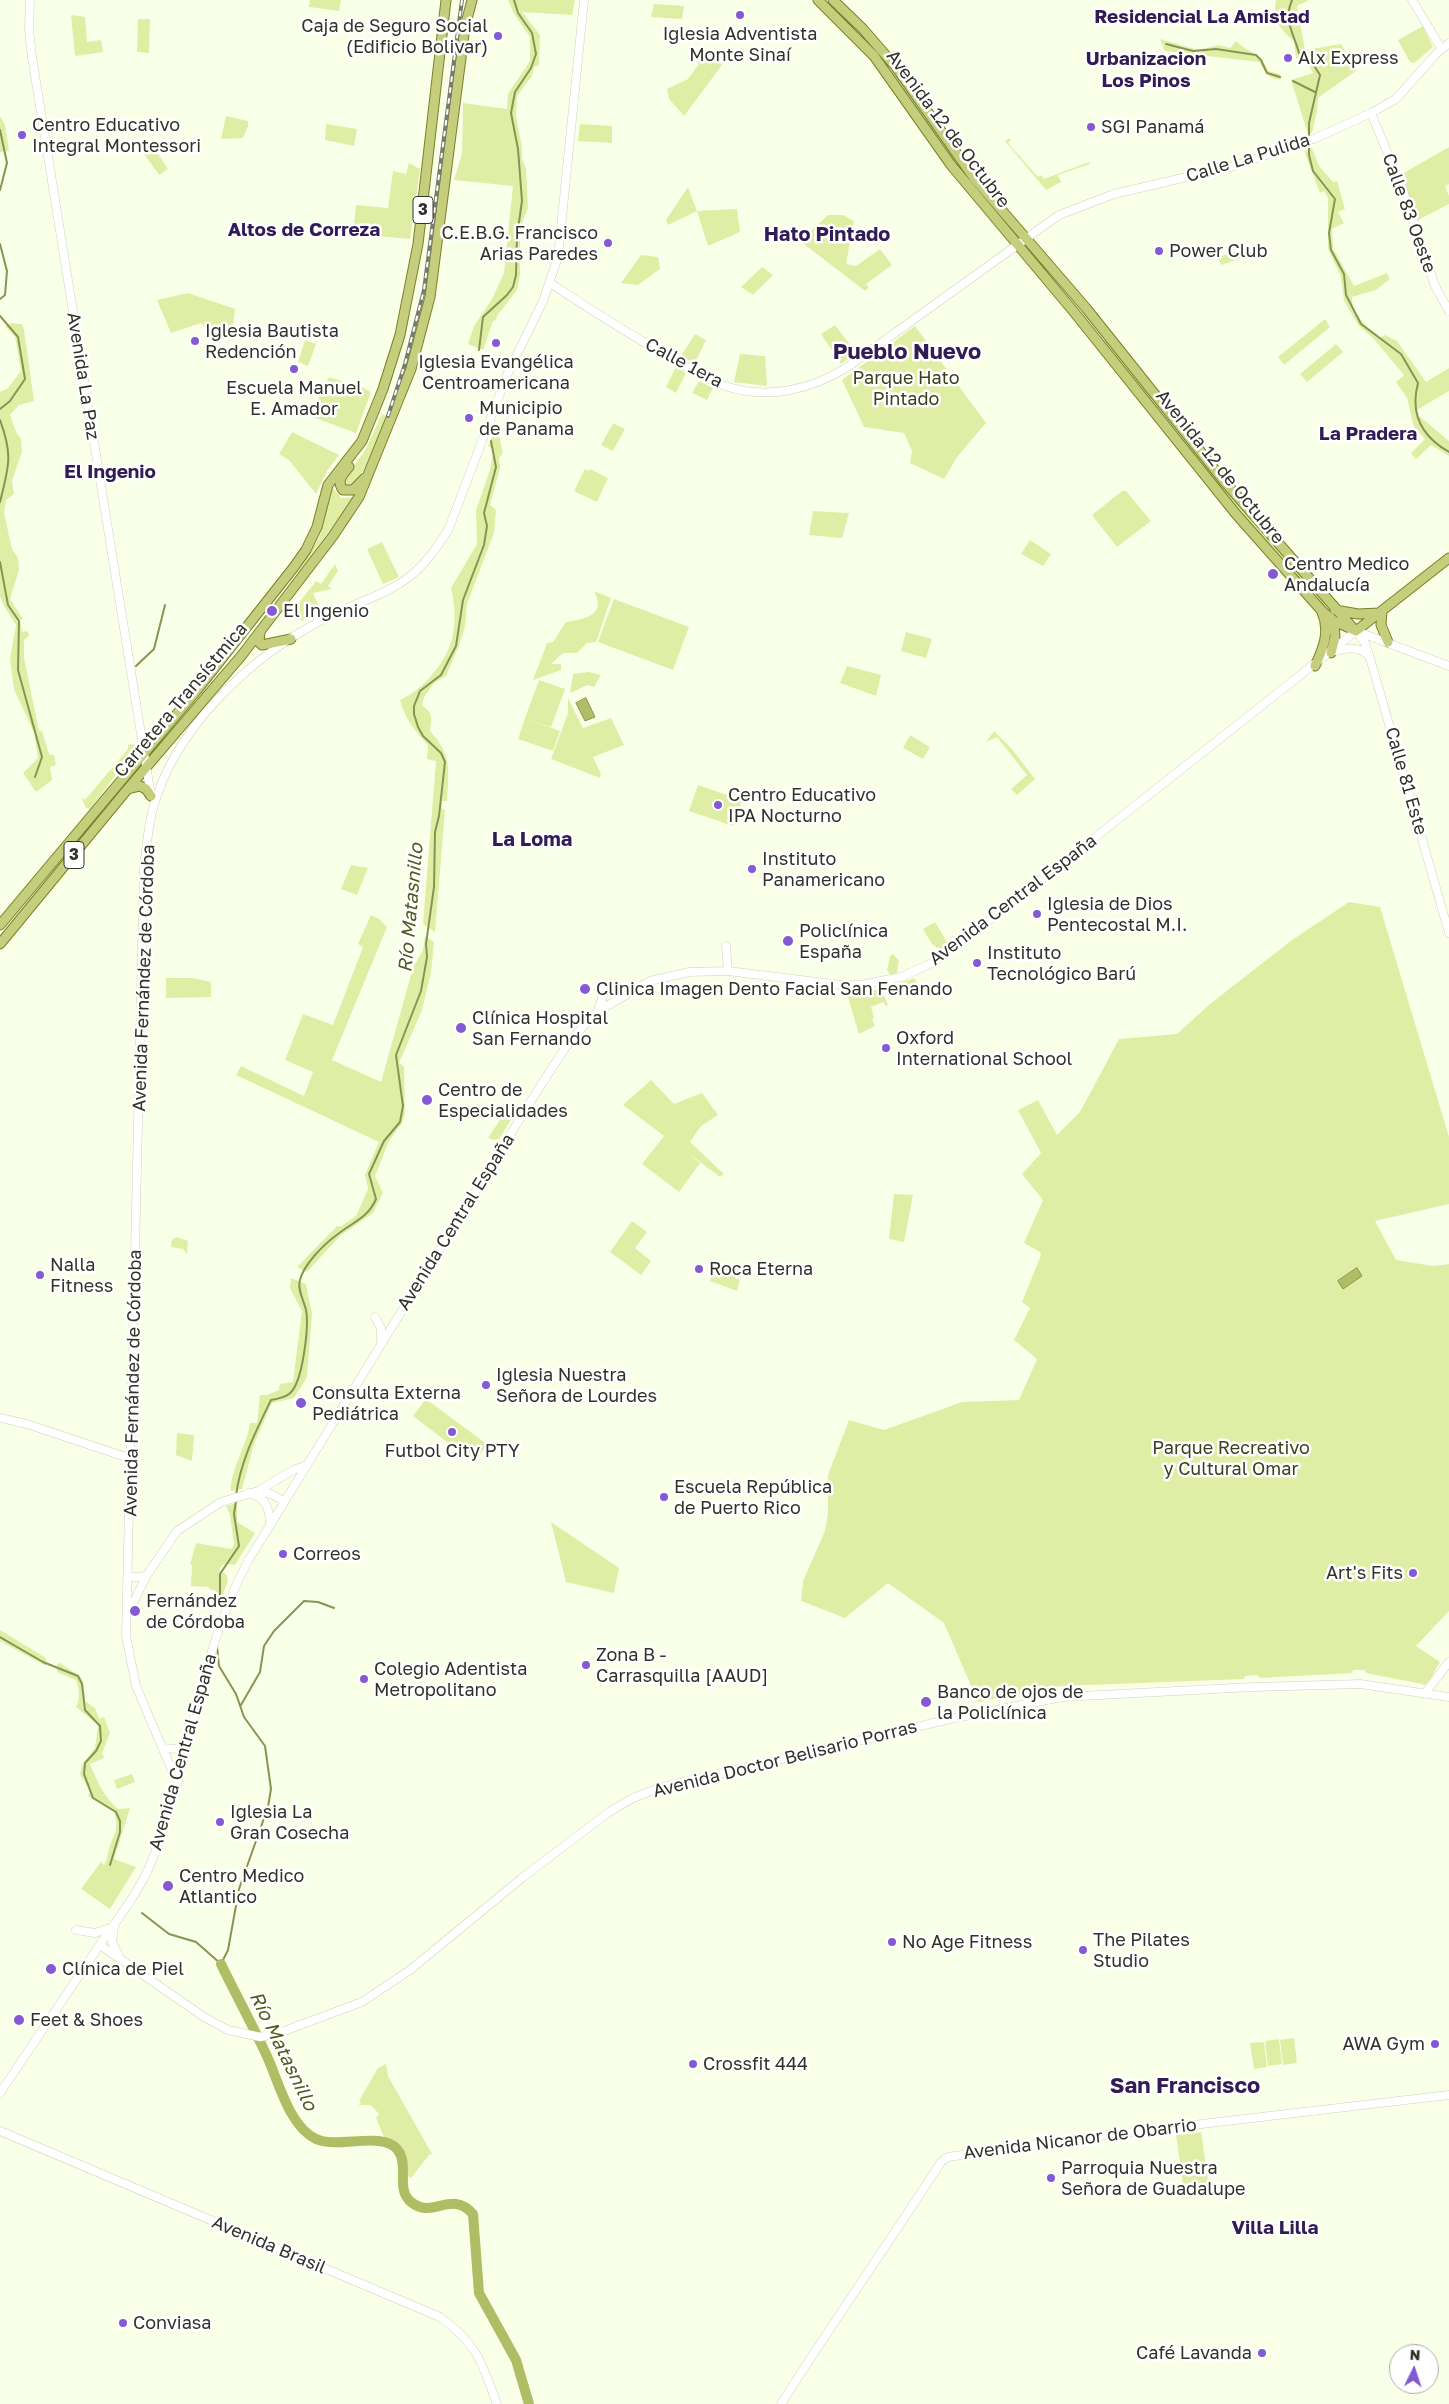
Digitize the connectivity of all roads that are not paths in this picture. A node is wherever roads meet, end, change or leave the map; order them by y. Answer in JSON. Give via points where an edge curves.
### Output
{"nodes":[{"id":1,"x":30,"y":0,"type":"edge"},
{"id":2,"x":446,"y":0,"type":"edge"},
{"id":3,"x":584,"y":0,"type":"edge"},
{"id":4,"x":818,"y":0,"type":"edge"},
{"id":5,"x":834,"y":0,"type":"edge"},
{"id":6,"x":1412,"y":0,"type":"edge"},
{"id":7,"x":470,"y":3,"type":"edge"},
{"id":8,"x":1449,"y":43,"type":"edge"},
{"id":9,"x":1441,"y":48,"type":"junction"},
{"id":10,"x":1372,"y":114,"type":"junction"},
{"id":11,"x":1026,"y":238,"type":"junction"},
{"id":12,"x":1016,"y":245,"type":"junction"},
{"id":13,"x":550,"y":283,"type":"junction"},
{"id":14,"x":1449,"y":311,"type":"edge"},
{"id":15,"x":1158,"y":398,"type":"junction"},
{"id":16,"x":1151,"y":408,"type":"junction"},
{"id":17,"x":373,"y":414,"type":"junction"},
{"id":18,"x":372,"y":468,"type":"junction"},
{"id":19,"x":1449,"y":558,"type":"edge"},
{"id":20,"x":1335,"y":610,"type":"junction"},
{"id":21,"x":1322,"y":611,"type":"junction"},
{"id":22,"x":1381,"y":612,"type":"junction"},
{"id":23,"x":1334,"y":621,"type":"junction"},
{"id":24,"x":260,"y":632,"type":"junction"},
{"id":25,"x":1356,"y":632,"type":"junction"},
{"id":26,"x":291,"y":639,"type":"junction"},
{"id":27,"x":1385,"y":641,"type":"junction"},
{"id":28,"x":1331,"y":653,"type":"junction"},
{"id":29,"x":1370,"y":658,"type":"junction"},
{"id":30,"x":1315,"y":666,"type":"junction"},
{"id":31,"x":1449,"y":666,"type":"edge"},
{"id":32,"x":144,"y":754,"type":"junction"},
{"id":33,"x":146,"y":766,"type":"junction"},
{"id":34,"x":126,"y":790,"type":"junction"},
{"id":35,"x":151,"y":796,"type":"junction"},
{"id":36,"x":152,"y":811,"type":"junction"},
{"id":37,"x":0,"y":925,"type":"edge"},
{"id":38,"x":1449,"y":933,"type":"edge"},
{"id":39,"x":0,"y":944,"type":"edge"},
{"id":40,"x":726,"y":946,"type":"dead end"},
{"id":41,"x":728,"y":972,"type":"junction"},
{"id":42,"x":632,"y":991,"type":"junction"},
{"id":43,"x":598,"y":1011,"type":"junction"},
{"id":44,"x":375,"y":1317,"type":"dead end"},
{"id":45,"x":381,"y":1344,"type":"junction"},
{"id":46,"x":0,"y":1418,"type":"edge"},
{"id":47,"x":131,"y":1457,"type":"junction"},
{"id":48,"x":307,"y":1464,"type":"junction"},
{"id":49,"x":258,"y":1491,"type":"junction"},
{"id":50,"x":242,"y":1494,"type":"junction"},
{"id":51,"x":284,"y":1501,"type":"junction"},
{"id":52,"x":270,"y":1523,"type":"junction"},
{"id":53,"x":147,"y":1575,"type":"junction"},
{"id":54,"x":128,"y":1577,"type":"junction"},
{"id":55,"x":127,"y":1614,"type":"junction"},
{"id":56,"x":1449,"y":1662,"type":"edge"},
{"id":57,"x":1426,"y":1692,"type":"junction"},
{"id":58,"x":1449,"y":1697,"type":"edge"},
{"id":59,"x":187,"y":1744,"type":"junction"},
{"id":60,"x":162,"y":1748,"type":"junction"},
{"id":61,"x":178,"y":1780,"type":"junction"},
{"id":62,"x":114,"y":1925,"type":"junction"},
{"id":63,"x":76,"y":1930,"type":"dead end"},
{"id":64,"x":100,"y":1945,"type":"junction"},
{"id":65,"x":121,"y":1960,"type":"junction"},
{"id":66,"x":0,"y":2093,"type":"edge"},
{"id":67,"x":1449,"y":2095,"type":"edge"},
{"id":68,"x":0,"y":2131,"type":"edge"},
{"id":69,"x":496,"y":2404,"type":"edge"},
{"id":70,"x":781,"y":2404,"type":"edge"}],
"edges":[{"from":1,"to":32,"type":"main road","name":"Avenida La Paz","via":[[32,57]]},
{"from":2,"to":17,"type":"main road","name":"Carretera Transístmica","number":"3","via":[[415,262],[400,335]]},
{"from":3,"to":13,"type":"main road","name":"Avenida Fernández de Córdoba","via":[[562,232]]},
{"from":4,"to":12,"type":"main road","name":"Avenida 12 de Octubre","via":[[880,63],[951,165]]},
{"from":5,"to":11,"type":"main road","name":"Avenida 12 de Octubre","via":[[893,64],[963,164]]},
{"from":6,"to":9,"type":"main road"},
{"from":7,"to":18,"type":"main road","name":"Carretera Transístmica","number":"3","via":[[430,297],[411,369]]},
{"from":8,"to":9,"type":"main road","name":"Calle La Pulida"},
{"from":9,"to":10,"type":"main road","name":"Calle La Pulida","via":[[1396,99]]},
{"from":10,"to":11,"type":"main road","name":"Calle La Pulida","via":[[1304,143],[1234,166],[1095,200],[1059,215]]},
{"from":10,"to":14,"type":"main road","name":"Calle 83 Oeste","via":[[1401,185],[1435,286]]},
{"from":11,"to":12,"type":"main road","name":"Calle 1era"},
{"from":11,"to":15,"type":"main road","name":"Avenida 12 de Octubre"},
{"from":12,"to":13,"type":"main road","name":"Calle 1era","via":[[834,376],[782,392],[742,390],[714,381],[618,328]]},
{"from":12,"to":16,"type":"main road","name":"Avenida 12 de Octubre"},
{"from":13,"to":26,"type":"main road","name":"Avenida Fernández de Córdoba","via":[[507,375],[449,528],[438,548],[423,566],[393,589],[326,618]]},
{"from":15,"to":16,"type":"main road"},
{"from":15,"to":20,"type":"main road","name":"Avenida 12 de Octubre","via":[[1224,481]]},
{"from":16,"to":21,"type":"main road","name":"Avenida 12 de Octubre","via":[[1242,520]]},
{"from":17,"to":18,"type":"main road","via":[[365,444],[342,475],[341,488],[353,490]]},
{"from":17,"to":32,"type":"main road","name":"Carretera Transístmica","number":"3","via":[[362,441],[328,485],[317,527],[306,550]]},
{"from":18,"to":24,"type":"main road","name":"Carretera Transístmica","number":"3","via":[[342,523]]},
{"from":19,"to":22,"type":"main road"},
{"from":20,"to":22,"type":"main road","via":[[1358,614]]},
{"from":20,"to":25,"type":"main road","name":"Avenida 12 de Octubre"},
{"from":21,"to":23,"type":"main road","name":"Avenida 12 de Octubre"},
{"from":21,"to":30,"type":"main road","via":[[1326,634]]},
{"from":22,"to":25,"type":"main road"},
{"from":22,"to":27,"type":"main road"},
{"from":23,"to":25,"type":"main road","name":"Avenida 12 de Octubre"},
{"from":23,"to":28,"type":"main road"},
{"from":24,"to":26,"type":"main road","via":[[259,642],[262,645]]},
{"from":24,"to":33,"type":"main road","name":"Carretera Transístmica","number":"3"},
{"from":25,"to":27,"type":"main road"},
{"from":25,"to":28,"type":"main road","name":"Avenida Central España"},
{"from":25,"to":29,"type":"main road","name":"Calle 81 Este","via":[[1365,643]]},
{"from":26,"to":36,"type":"main road","name":"Avenida Fernández de Córdoba","via":[[225,692],[202,716],[175,758]]},
{"from":27,"to":29,"type":"main road","via":[[1372,646]]},
{"from":27,"to":31,"type":"main road"},
{"from":28,"to":29,"type":"main road","via":[[1351,648],[1364,652]]},
{"from":28,"to":30,"type":"main road","name":"Avenida Central España"},
{"from":29,"to":38,"type":"main road","name":"Calle 81 Este"},
{"from":30,"to":41,"type":"main road","name":"Avenida Central España","via":[[934,962],[901,977],[862,985]]},
{"from":32,"to":33,"type":"main road","name":"Avenida La Paz"},
{"from":32,"to":37,"type":"main road","name":"Carretera Transístmica","number":"3"},
{"from":33,"to":34,"type":"main road","name":"Carretera Transístmica","number":"3"},
{"from":33,"to":35,"type":"main road","name":"Avenida La Paz"},
{"from":34,"to":35,"type":"main road","via":[[140,786]]},
{"from":34,"to":39,"type":"main road","name":"Carretera Transístmica","number":"3"},
{"from":35,"to":36,"type":"main road","name":"Avenida La Paz"},
{"from":36,"to":47,"type":"main road","name":"Avenida Fernández de Córdoba","via":[[144,868]]},
{"from":40,"to":41,"type":"main road"},
{"from":41,"to":42,"type":"main road","name":"Avenida Central España","via":[[672,975],[650,981]]},
{"from":42,"to":43,"type":"main road","name":"Avenida Central España"},
{"from":42,"to":43,"type":"main road","via":[[613,990],[600,985],[602,999]]},
{"from":43,"to":45,"type":"main road","name":"Avenida Central España","via":[[565,1048]]},
{"from":44,"to":45,"type":"main road","via":[[381,1328]]},
{"from":45,"to":48,"type":"main road","name":"Avenida Central España"},
{"from":46,"to":47,"type":"main road"},
{"from":47,"to":54,"type":"main road","name":"Avenida Fernández de Córdoba"},
{"from":48,"to":49,"type":"main road"},
{"from":48,"to":51,"type":"main road","name":"Avenida Central España"},
{"from":49,"to":50,"type":"main road"},
{"from":49,"to":51,"type":"main road"},
{"from":50,"to":52,"type":"main road","via":[[263,1500],[269,1509]]},
{"from":50,"to":53,"type":"main road","via":[[207,1509],[177,1531]]},
{"from":51,"to":52,"type":"main road","name":"Avenida Central España"},
{"from":52,"to":59,"type":"main road","name":"Avenida Central España","via":[[244,1570],[220,1627]]},
{"from":53,"to":54,"type":"main road"},
{"from":53,"to":55,"type":"main road"},
{"from":54,"to":55,"type":"main road","name":"Avenida Fernández de Córdoba"},
{"from":55,"to":60,"type":"main road","name":"Avenida Fernández de Córdoba","via":[[126,1636],[136,1686]]},
{"from":56,"to":57,"type":"main road"},
{"from":57,"to":58,"type":"main road","name":"Avenida Doctor Belisario Porras"},
{"from":57,"to":65,"type":"main road","name":"Avenida Doctor Belisario Porras","via":[[1360,1684],[1253,1686],[1062,1697],[946,1720],[659,1788],[609,1812],[410,1970],[362,2002],[276,2034],[247,2036],[218,2025]]},
{"from":59,"to":60,"type":"main road","via":[[179,1749]]},
{"from":59,"to":61,"type":"main road","name":"Avenida Central España"},
{"from":60,"to":61,"type":"main road","name":"Avenida Fernández de Córdoba"},
{"from":61,"to":62,"type":"main road","name":"Avenida Central España","via":[[150,1865]]},
{"from":62,"to":63,"type":"main road","via":[[95,1933]]},
{"from":62,"to":64,"type":"main road","name":"Avenida Central España"},
{"from":62,"to":65,"type":"main road","via":[[112,1942]]},
{"from":64,"to":65,"type":"main road","name":"Avenida Doctor Belisario Porras"},
{"from":64,"to":66,"type":"main road","name":"Avenida Central España"},
{"from":67,"to":70,"type":"main road","name":"Avenida Nicanor de Obarrio","via":[[948,2157],[941,2162],[834,2320]]},
{"from":68,"to":69,"type":"main road","name":"Avenida Brasil","via":[[440,2317],[470,2343],[482,2364]]}]}
